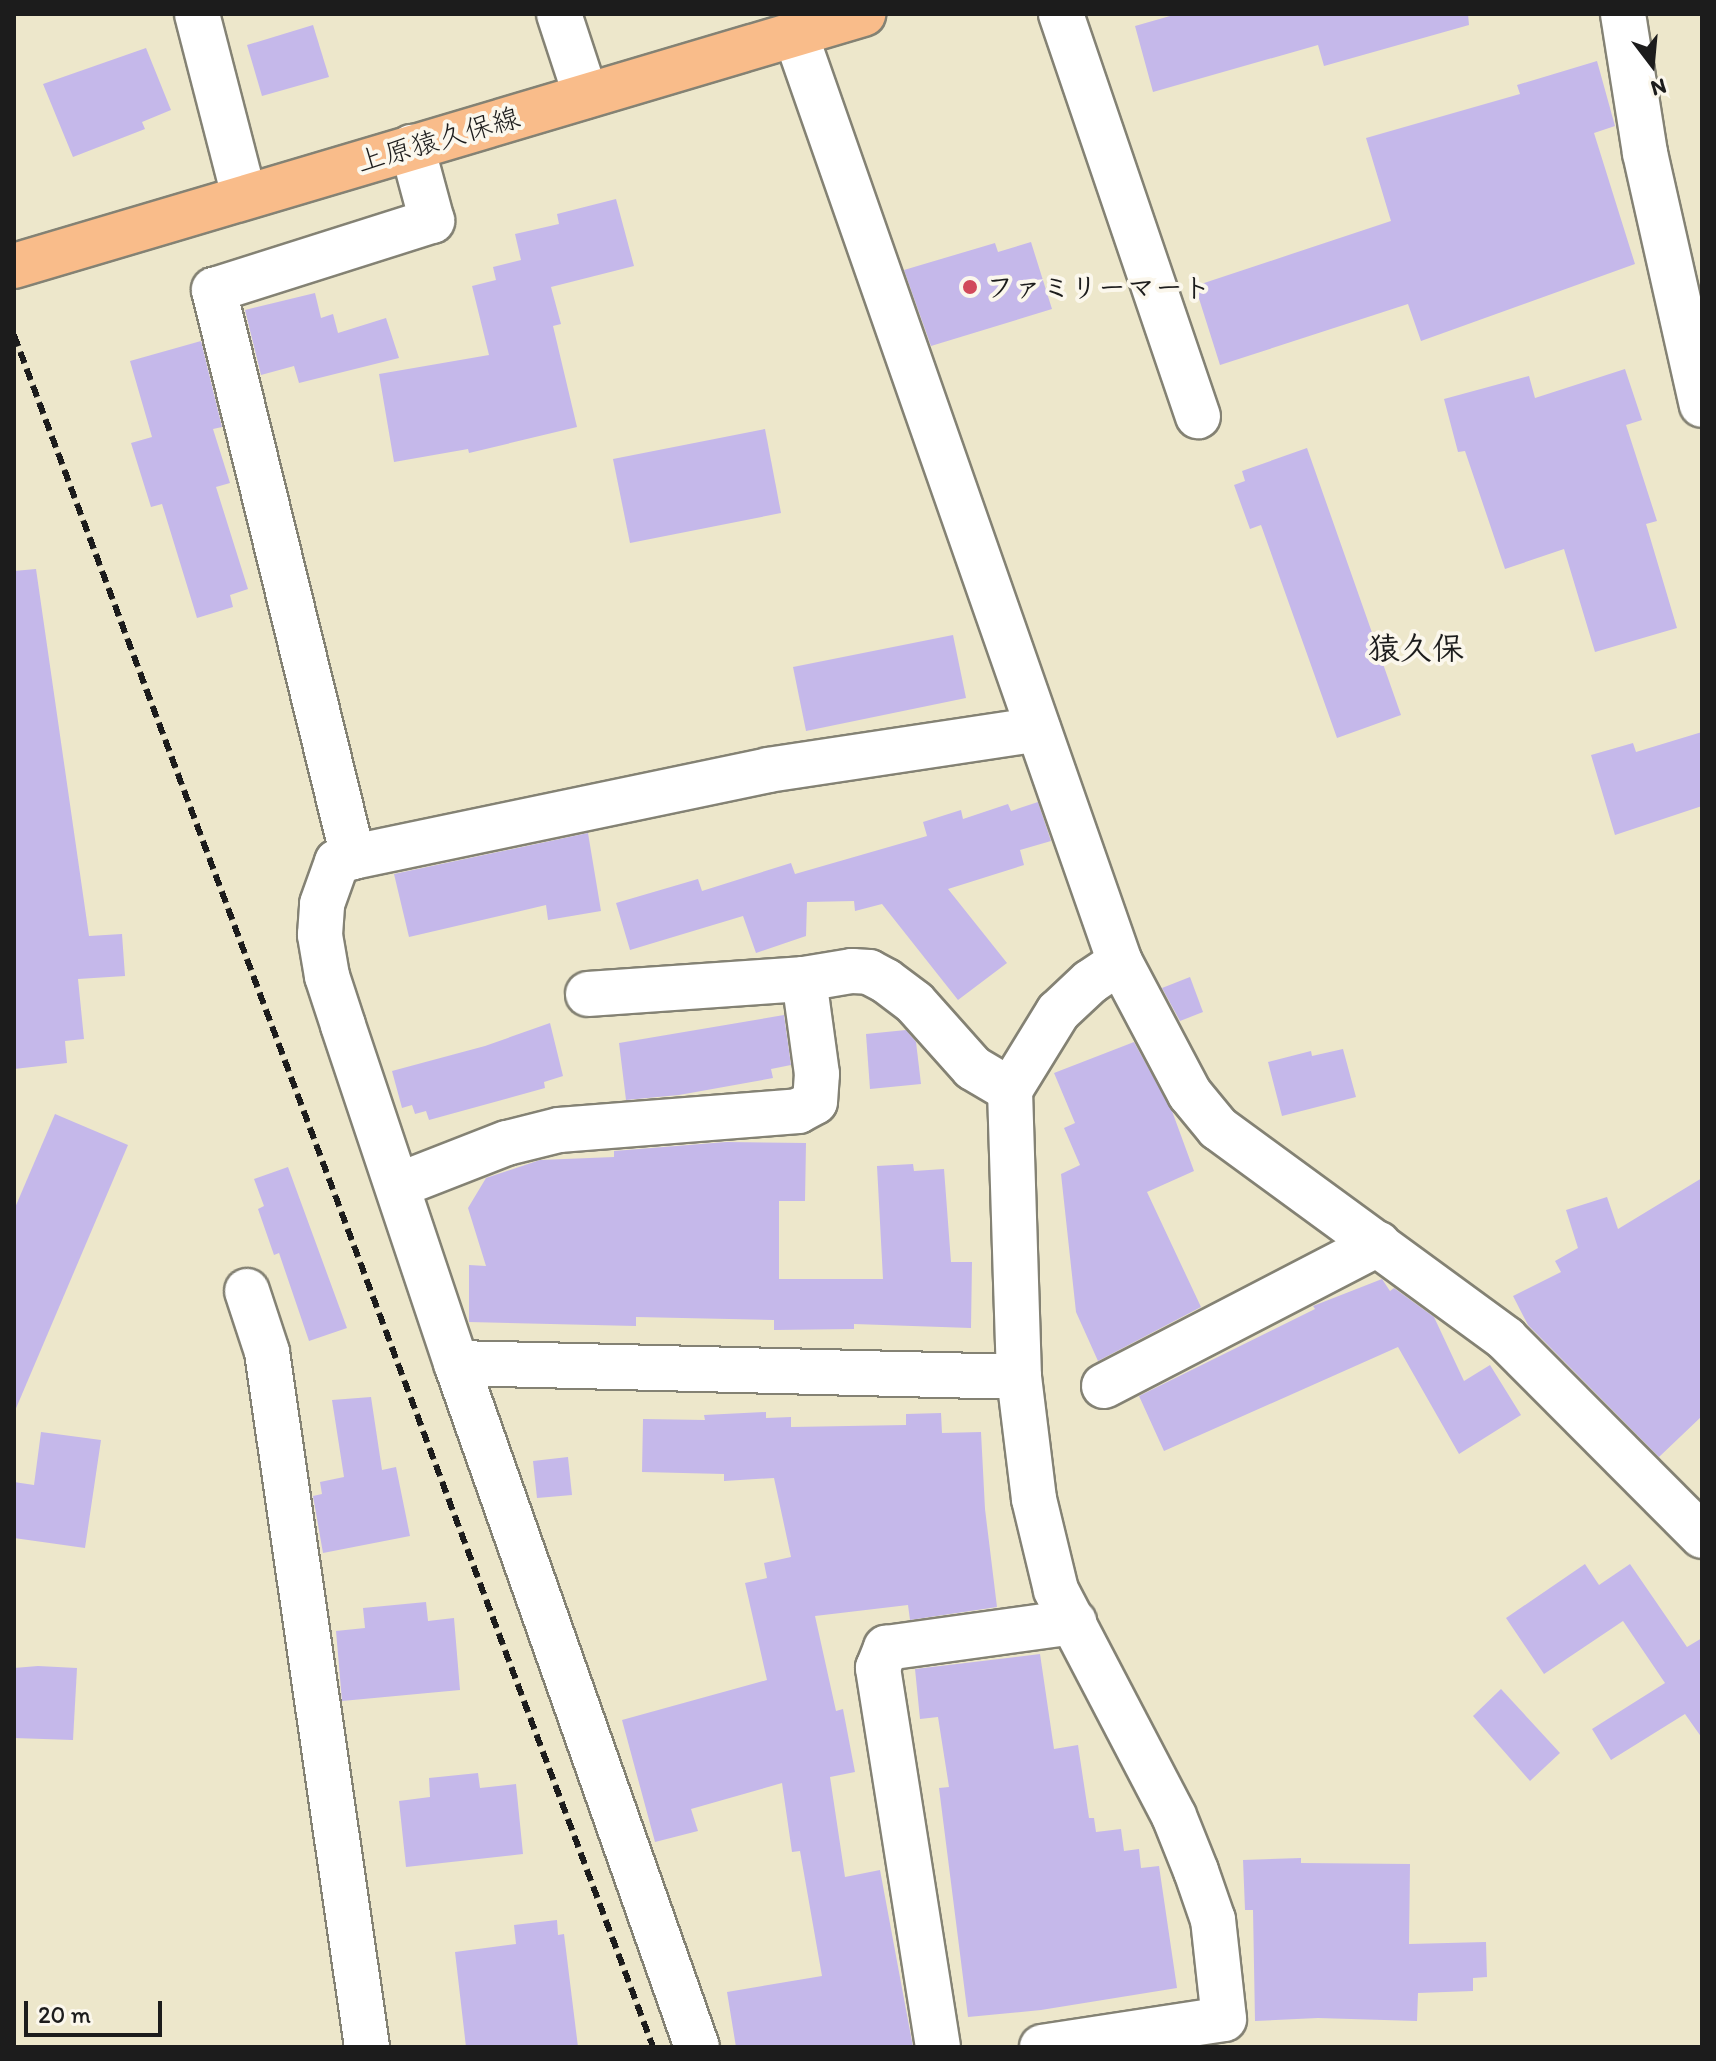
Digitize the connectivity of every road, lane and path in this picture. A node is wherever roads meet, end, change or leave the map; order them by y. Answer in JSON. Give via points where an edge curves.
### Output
{"nodes":[{"id":1,"x":197,"y":14,"type":"edge"},
{"id":2,"x":559,"y":14,"type":"edge"},
{"id":3,"x":863,"y":14,"type":"edge"},
{"id":4,"x":1061,"y":14,"type":"edge"},
{"id":5,"x":1623,"y":14,"type":"edge"},
{"id":6,"x":796,"y":36,"type":"junction"},
{"id":7,"x":586,"y":96,"type":"junction"},
{"id":8,"x":412,"y":147,"type":"junction"},
{"id":9,"x":244,"y":196,"type":"junction"},
{"id":10,"x":14,"y":266,"type":"edge"},
{"id":11,"x":1702,"y":405,"type":"edge"},
{"id":12,"x":1198,"y":416,"type":"dead end"},
{"id":13,"x":1038,"y":729,"type":"junction"},
{"id":14,"x":353,"y":857,"type":"junction"},
{"id":15,"x":1120,"y":962,"type":"junction"},
{"id":16,"x":804,"y":979,"type":"junction"},
{"id":17,"x":588,"y":994,"type":"dead end"},
{"id":18,"x":1010,"y":1090,"type":"junction"},
{"id":19,"x":399,"y":1185,"type":"junction"},
{"id":20,"x":1378,"y":1244,"type":"junction"},
{"id":21,"x":247,"y":1291,"type":"dead end"},
{"id":22,"x":456,"y":1363,"type":"junction"},
{"id":23,"x":1019,"y":1377,"type":"junction"},
{"id":24,"x":1104,"y":1386,"type":"dead end"},
{"id":25,"x":1702,"y":1536,"type":"edge"},
{"id":26,"x":1074,"y":1622,"type":"junction"},
{"id":27,"x":1224,"y":2033,"type":"edge"},
{"id":28,"x":367,"y":2047,"type":"edge"},
{"id":29,"x":697,"y":2047,"type":"edge"},
{"id":30,"x":938,"y":2047,"type":"edge"},
{"id":31,"x":1042,"y":2047,"type":"edge"}],
"edges":[{"from":1,"to":9,"type":"street"},
{"from":2,"to":7,"type":"street"},
{"from":3,"to":6,"type":"main road","name":"上原猿久保線"},
{"from":4,"to":12,"type":"street"},
{"from":5,"to":11,"type":"street","via":[[1645,153]]},
{"from":6,"to":7,"type":"main road","name":"上原猿久保線"},
{"from":6,"to":13,"type":"street"},
{"from":7,"to":8,"type":"main road","name":"上原猿久保線"},
{"from":8,"to":9,"type":"main road","name":"上原猿久保線"},
{"from":8,"to":14,"type":"street","via":[[432,221],[214,290]]},
{"from":9,"to":10,"type":"main road","name":"上原猿久保線"},
{"from":13,"to":14,"type":"street","via":[[768,770]]},
{"from":13,"to":15,"type":"street"},
{"from":14,"to":19,"type":"street","via":[[337,862],[322,904],[320,935],[327,976]]},
{"from":15,"to":18,"type":"street","via":[[1058,1012]]},
{"from":15,"to":20,"type":"street","via":[[1163,1049],[1218,1128]]},
{"from":16,"to":17,"type":"street"},
{"from":16,"to":18,"type":"street","via":[[852,971],[886,981],[915,1003],[973,1068]]},
{"from":16,"to":19,"type":"street","via":[[817,1074],[815,1102],[798,1111],[559,1130],[507,1143]]},
{"from":18,"to":23,"type":"street"},
{"from":19,"to":22,"type":"street"},
{"from":20,"to":24,"type":"street"},
{"from":20,"to":25,"type":"street","via":[[1506,1339]]},
{"from":21,"to":28,"type":"street","via":[[267,1352]]},
{"from":22,"to":23,"type":"street"},
{"from":22,"to":29,"type":"street"},
{"from":23,"to":26,"type":"street","via":[[1034,1499],[1056,1590]]},
{"from":26,"to":27,"type":"street","via":[[1174,1816],[1196,1871],[1213,1920]]},
{"from":26,"to":30,"type":"street","via":[[886,1648],[878,1668]]},
{"from":27,"to":31,"type":"street"}]}
